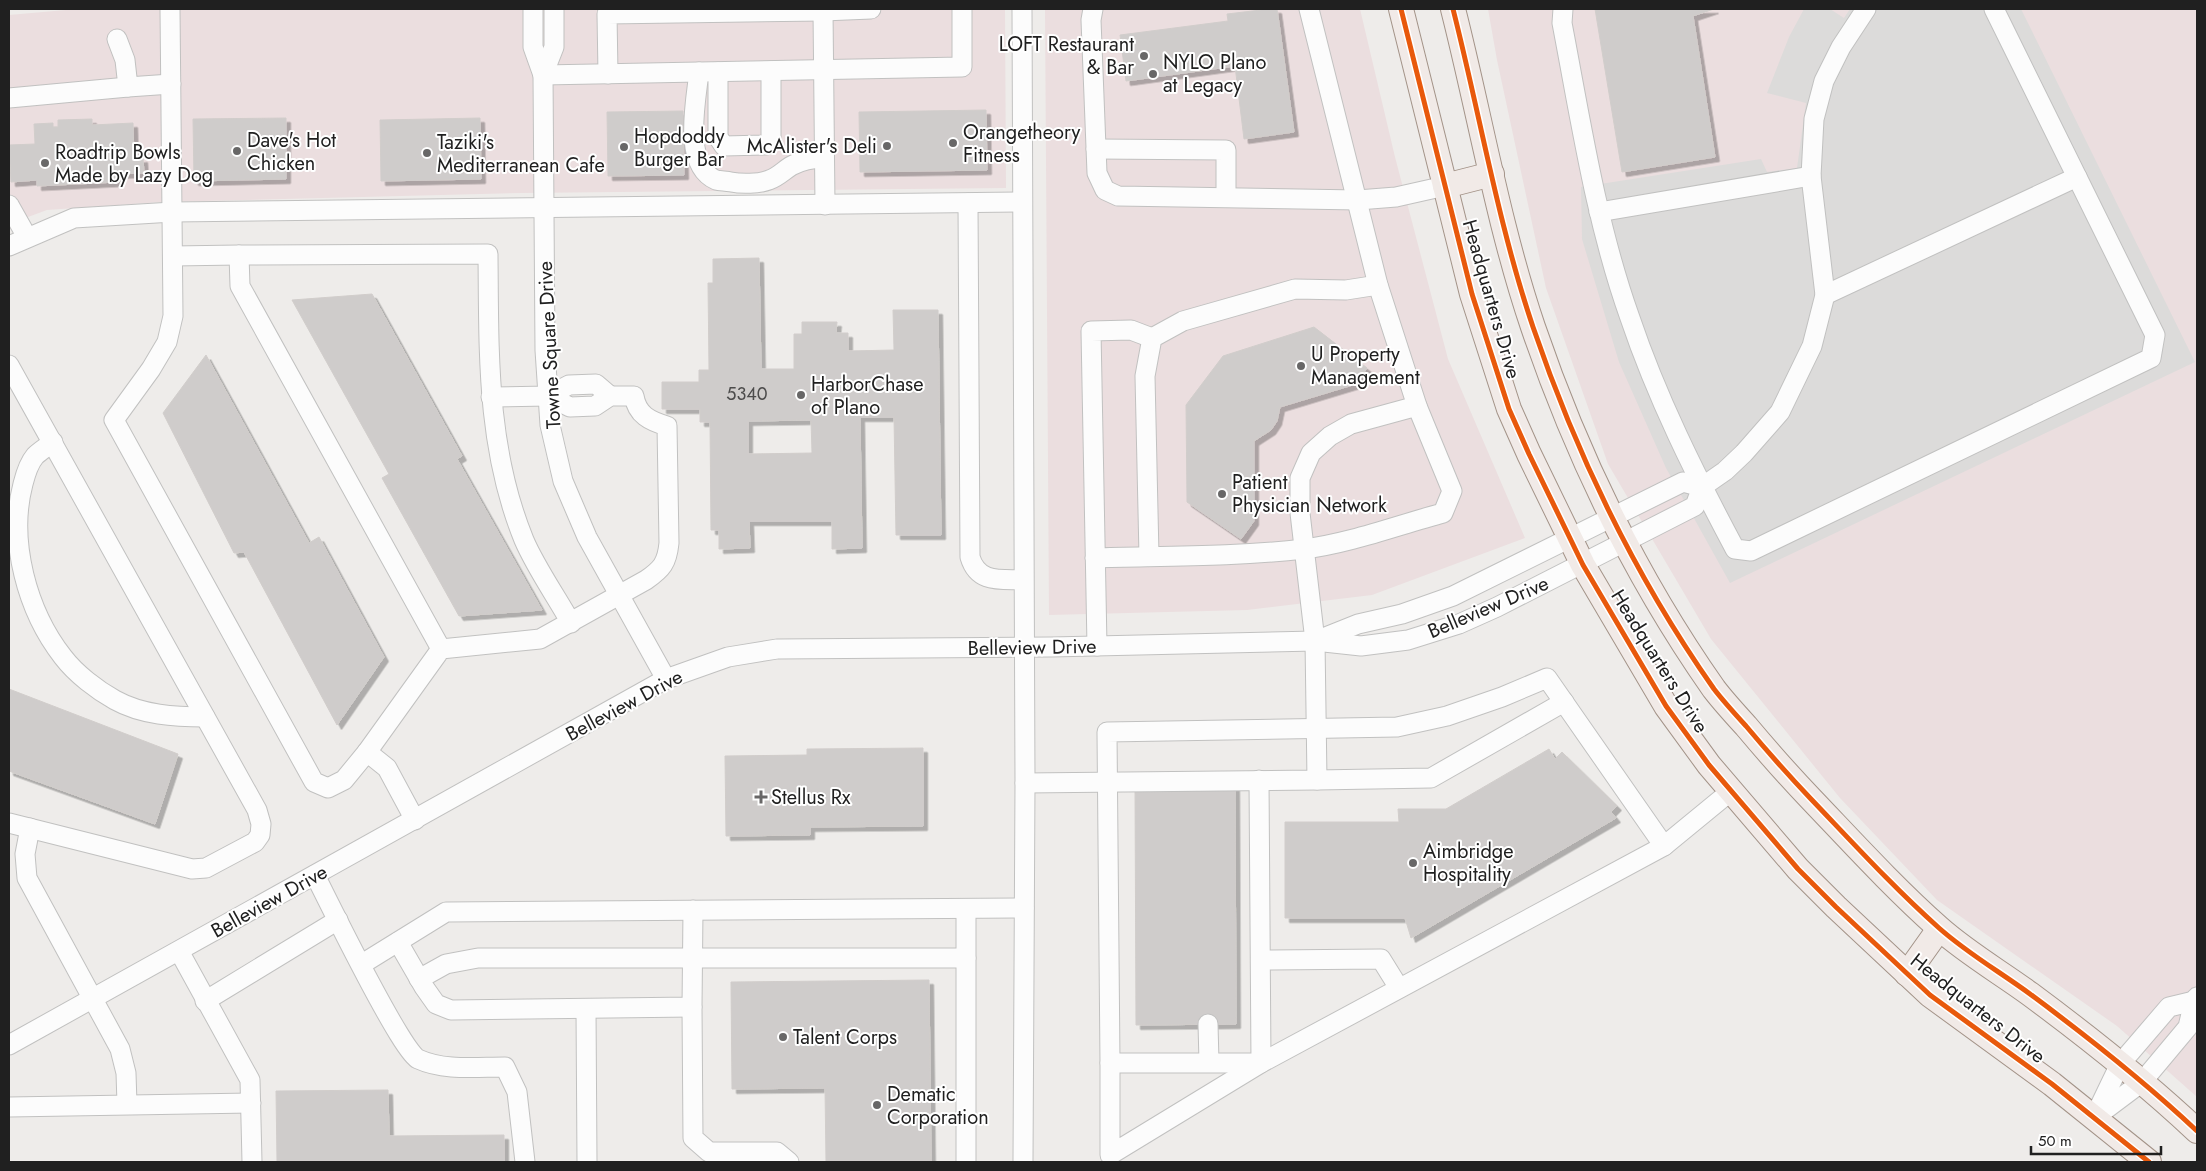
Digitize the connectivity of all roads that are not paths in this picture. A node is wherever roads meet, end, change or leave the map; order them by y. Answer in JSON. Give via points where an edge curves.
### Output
{"nodes":[{"id":1,"x":170,"y":9,"type":"edge"},
{"id":2,"x":533,"y":9,"type":"edge"},
{"id":3,"x":554,"y":9,"type":"edge"},
{"id":4,"x":871,"y":9,"type":"edge"},
{"id":5,"x":962,"y":9,"type":"edge"},
{"id":6,"x":1022,"y":9,"type":"edge"},
{"id":7,"x":1093,"y":9,"type":"edge"},
{"id":8,"x":1309,"y":9,"type":"edge"},
{"id":9,"x":1401,"y":9,"type":"edge"},
{"id":10,"x":1453,"y":9,"type":"edge"},
{"id":11,"x":1563,"y":9,"type":"edge"},
{"id":12,"x":1866,"y":9,"type":"edge"},
{"id":13,"x":1994,"y":9,"type":"edge"},
{"id":14,"x":822,"y":12,"type":"junction"},
{"id":15,"x":117,"y":38,"type":"dead end"},
{"id":16,"x":824,"y":70,"type":"junction"},
{"id":17,"x":771,"y":71,"type":"junction"},
{"id":18,"x":698,"y":72,"type":"junction"},
{"id":19,"x":718,"y":72,"type":"junction"},
{"id":20,"x":608,"y":74,"type":"junction"},
{"id":21,"x":543,"y":75,"type":"junction"},
{"id":22,"x":171,"y":84,"type":"junction"},
{"id":23,"x":128,"y":87,"type":"junction"},
{"id":24,"x":9,"y":98,"type":"edge"},
{"id":25,"x":1096,"y":149,"type":"junction"},
{"id":26,"x":824,"y":158,"type":"junction"},
{"id":27,"x":1492,"y":174,"type":"junction"},
{"id":28,"x":1811,"y":176,"type":"junction"},
{"id":29,"x":2077,"y":176,"type":"junction"},
{"id":30,"x":1445,"y":186,"type":"junction"},
{"id":31,"x":1226,"y":196,"type":"junction"},
{"id":32,"x":1358,"y":200,"type":"junction"},
{"id":33,"x":1022,"y":202,"type":"junction"},
{"id":34,"x":968,"y":203,"type":"junction"},
{"id":35,"x":9,"y":205,"type":"edge"},
{"id":36,"x":825,"y":205,"type":"junction"},
{"id":37,"x":544,"y":209,"type":"junction"},
{"id":38,"x":173,"y":212,"type":"junction"},
{"id":39,"x":1599,"y":212,"type":"junction"},
{"id":40,"x":27,"y":237,"type":"junction"},
{"id":41,"x":9,"y":246,"type":"edge"},
{"id":42,"x":239,"y":255,"type":"junction"},
{"id":43,"x":173,"y":256,"type":"junction"},
{"id":44,"x":1378,"y":286,"type":"junction"},
{"id":45,"x":1825,"y":295,"type":"junction"},
{"id":46,"x":1152,"y":338,"type":"junction"},
{"id":47,"x":9,"y":366,"type":"edge"},
{"id":48,"x":548,"y":396,"type":"junction"},
{"id":49,"x":491,"y":397,"type":"junction"},
{"id":50,"x":1417,"y":406,"type":"junction"},
{"id":51,"x":53,"y":442,"type":"junction"},
{"id":52,"x":1702,"y":487,"type":"junction"},
{"id":53,"x":1612,"y":518,"type":"junction"},
{"id":54,"x":1570,"y":539,"type":"junction"},
{"id":55,"x":1624,"y":543,"type":"junction"},
{"id":56,"x":1305,"y":549,"type":"junction"},
{"id":57,"x":1149,"y":556,"type":"junction"},
{"id":58,"x":1095,"y":558,"type":"junction"},
{"id":59,"x":1583,"y":565,"type":"junction"},
{"id":60,"x":1023,"y":580,"type":"junction"},
{"id":61,"x":620,"y":594,"type":"junction"},
{"id":62,"x":571,"y":623,"type":"junction"},
{"id":63,"x":1315,"y":641,"type":"junction"},
{"id":64,"x":1097,"y":646,"type":"junction"},
{"id":65,"x":1024,"y":647,"type":"junction"},
{"id":66,"x":441,"y":649,"type":"junction"},
{"id":67,"x":666,"y":679,"type":"junction"},
{"id":68,"x":1564,"y":702,"type":"junction"},
{"id":69,"x":204,"y":718,"type":"junction"},
{"id":70,"x":1316,"y":730,"type":"junction"},
{"id":71,"x":367,"y":752,"type":"junction"},
{"id":72,"x":1259,"y":780,"type":"junction"},
{"id":73,"x":1317,"y":780,"type":"junction"},
{"id":74,"x":1107,"y":782,"type":"junction"},
{"id":75,"x":1025,"y":783,"type":"junction"},
{"id":76,"x":1732,"y":792,"type":"junction"},
{"id":77,"x":415,"y":820,"type":"junction"},
{"id":78,"x":9,"y":823,"type":"edge"},
{"id":79,"x":30,"y":828,"type":"junction"},
{"id":80,"x":1664,"y":846,"type":"junction"},
{"id":81,"x":315,"y":875,"type":"junction"},
{"id":82,"x":1024,"y":908,"type":"junction"},
{"id":83,"x":966,"y":909,"type":"junction"},
{"id":84,"x":693,"y":910,"type":"junction"},
{"id":85,"x":338,"y":920,"type":"junction"},
{"id":86,"x":1939,"y":929,"type":"junction"},
{"id":87,"x":398,"y":942,"type":"junction"},
{"id":88,"x":179,"y":952,"type":"junction"},
{"id":89,"x":692,"y":957,"type":"junction"},
{"id":90,"x":966,"y":958,"type":"junction"},
{"id":91,"x":1260,"y":960,"type":"junction"},
{"id":92,"x":362,"y":964,"type":"junction"},
{"id":93,"x":1908,"y":974,"type":"junction"},
{"id":94,"x":419,"y":978,"type":"junction"},
{"id":95,"x":1399,"y":988,"type":"junction"},
{"id":96,"x":92,"y":999,"type":"junction"},
{"id":97,"x":2196,"y":999,"type":"edge"},
{"id":98,"x":206,"y":1001,"type":"junction"},
{"id":99,"x":692,"y":1008,"type":"junction"},
{"id":100,"x":586,"y":1009,"type":"junction"},
{"id":101,"x":1208,"y":1024,"type":"dead end"},
{"id":102,"x":9,"y":1045,"type":"edge"},
{"id":103,"x":1209,"y":1062,"type":"junction"},
{"id":104,"x":1110,"y":1063,"type":"junction"},
{"id":105,"x":1261,"y":1063,"type":"junction"},
{"id":106,"x":2120,"y":1064,"type":"junction"},
{"id":107,"x":2142,"y":1082,"type":"junction"},
{"id":108,"x":127,"y":1104,"type":"junction"},
{"id":109,"x":251,"y":1104,"type":"junction"},
{"id":110,"x":9,"y":1107,"type":"edge"},
{"id":111,"x":2094,"y":1118,"type":"junction"},
{"id":112,"x":2197,"y":1131,"type":"edge"},
{"id":113,"x":252,"y":1162,"type":"edge"},
{"id":114,"x":525,"y":1162,"type":"edge"},
{"id":115,"x":587,"y":1162,"type":"edge"},
{"id":116,"x":789,"y":1162,"type":"edge"},
{"id":117,"x":966,"y":1162,"type":"edge"},
{"id":118,"x":1023,"y":1162,"type":"edge"},
{"id":119,"x":2149,"y":1162,"type":"edge"}],
"edges":[{"from":1,"to":22,"type":"street"},
{"from":2,"to":21,"type":"street","name":"Towne Square Drive","via":[[533,47]]},
{"from":3,"to":21,"type":"street","name":"Towne Square Drive","via":[[554,47]]},
{"from":4,"to":14,"type":"street"},
{"from":5,"to":16,"type":"street","via":[[962,68]]},
{"from":6,"to":33,"type":"street"},
{"from":7,"to":25,"type":"street"},
{"from":8,"to":32,"type":"street"},
{"from":9,"to":30,"type":"main road","name":"Headquarters Drive"},
{"from":10,"to":27,"type":"main road","name":"Headquarters Drive"},
{"from":11,"to":39,"type":"street","via":[[1562,23]]},
{"from":12,"to":28,"type":"street","via":[[1824,81],[1814,119]]},
{"from":13,"to":29,"type":"street"},
{"from":14,"to":16,"type":"street"},
{"from":14,"to":20,"type":"street","via":[[607,14]]},
{"from":15,"to":23,"type":"street","via":[[125,60]]},
{"from":16,"to":17,"type":"street"},
{"from":16,"to":26,"type":"street"},
{"from":17,"to":19,"type":"street"},
{"from":17,"to":19,"type":"street","via":[[772,139],[766,145],[724,146],[718,137]]},
{"from":18,"to":19,"type":"street"},
{"from":18,"to":20,"type":"street"},
{"from":18,"to":26,"type":"street","via":[[694,123],[697,159],[715,179],[734,183],[766,182],[804,160]]},
{"from":20,"to":21,"type":"street"},
{"from":21,"to":37,"type":"street","name":"Towne Square Drive"},
{"from":22,"to":23,"type":"street"},
{"from":22,"to":38,"type":"street"},
{"from":23,"to":24,"type":"street"},
{"from":25,"to":31,"type":"street","via":[[1097,173],[1105,190],[1118,196]]},
{"from":25,"to":31,"type":"street","via":[[1226,150]]},
{"from":26,"to":36,"type":"street"},
{"from":27,"to":30,"type":"main road"},
{"from":27,"to":53,"type":"main road","name":"Headquarters Drive","via":[[1533,325],[1577,443]]},
{"from":28,"to":39,"type":"street"},
{"from":28,"to":45,"type":"street"},
{"from":29,"to":45,"type":"street"},
{"from":29,"to":52,"type":"street","via":[[2155,335],[2150,358],[1751,551],[1735,549]]},
{"from":30,"to":32,"type":"street","via":[[1396,197]]},
{"from":30,"to":54,"type":"main road","name":"Headquarters Drive","via":[[1472,294],[1509,409]]},
{"from":31,"to":32,"type":"street"},
{"from":32,"to":44,"type":"street"},
{"from":33,"to":34,"type":"street"},
{"from":33,"to":60,"type":"street"},
{"from":34,"to":36,"type":"street"},
{"from":34,"to":60,"type":"street","via":[[970,557],[980,574],[994,579]]},
{"from":35,"to":40,"type":"street"},
{"from":36,"to":37,"type":"street"},
{"from":37,"to":38,"type":"street"},
{"from":37,"to":48,"type":"street","name":"Towne Square Drive"},
{"from":38,"to":40,"type":"street","via":[[74,218]]},
{"from":38,"to":43,"type":"street"},
{"from":39,"to":52,"type":"street","via":[[1629,318],[1665,408]]},
{"from":40,"to":41,"type":"street"},
{"from":42,"to":43,"type":"street"},
{"from":42,"to":49,"type":"street","via":[[488,254]]},
{"from":42,"to":66,"type":"street","via":[[240,286]]},
{"from":43,"to":71,"type":"street","via":[[173,316],[167,342],[114,420],[314,782],[328,788],[344,780]]},
{"from":44,"to":46,"type":"street","via":[[1346,290],[1295,289],[1183,321]]},
{"from":44,"to":50,"type":"street"},
{"from":45,"to":52,"type":"street","via":[[1812,346],[1780,412],[1744,454]]},
{"from":46,"to":57,"type":"street","via":[[1146,376]]},
{"from":46,"to":58,"type":"street","via":[[1131,330],[1091,331]]},
{"from":47,"to":51,"type":"street"},
{"from":48,"to":49,"type":"street"},
{"from":48,"to":61,"type":"street","name":"Towne Square Drive","via":[[550,425],[563,481],[587,537]]},
{"from":48,"to":61,"type":"street","via":[[569,385],[596,384],[610,396],[634,396],[636,407],[649,421],[667,426],[668,556],[660,570]]},
{"from":49,"to":62,"type":"street","via":[[494,431],[510,498],[525,541]]},
{"from":50,"to":56,"type":"street","via":[[1351,424],[1311,452],[1300,478]]},
{"from":50,"to":56,"type":"street","via":[[1452,491],[1443,512]]},
{"from":51,"to":69,"type":"street"},
{"from":51,"to":69,"type":"street","via":[[34,457],[18,502],[21,566],[35,610],[63,657],[85,679],[116,701],[150,713]]},
{"from":52,"to":53,"type":"street","name":"Belleview Drive","via":[[1683,482]]},
{"from":52,"to":55,"type":"street","name":"Belleview Drive","via":[[1695,506]]},
{"from":53,"to":54,"type":"street","name":"Belleview Drive"},
{"from":53,"to":55,"type":"main road","name":"Headquarters Drive"},
{"from":54,"to":59,"type":"main road","name":"Headquarters Drive"},
{"from":54,"to":63,"type":"street","name":"Belleview Drive","via":[[1453,596],[1402,614],[1358,624]]},
{"from":55,"to":59,"type":"street","name":"Belleview Drive"},
{"from":55,"to":86,"type":"main road","name":"Headquarters Drive","via":[[1679,638],[1717,693],[1863,855]]},
{"from":56,"to":57,"type":"street"},
{"from":56,"to":63,"type":"street"},
{"from":57,"to":58,"type":"street"},
{"from":58,"to":64,"type":"street"},
{"from":59,"to":63,"type":"street","name":"Belleview Drive","via":[[1460,624],[1408,640],[1361,646]]},
{"from":59,"to":76,"type":"main road","name":"Headquarters Drive","via":[[1666,706],[1708,765]]},
{"from":60,"to":65,"type":"street"},
{"from":61,"to":62,"type":"street"},
{"from":61,"to":67,"type":"street","name":"Towne Square Drive"},
{"from":62,"to":66,"type":"street","via":[[540,639]]},
{"from":63,"to":64,"type":"street","name":"Belleview Drive"},
{"from":63,"to":70,"type":"street"},
{"from":64,"to":65,"type":"street","name":"Belleview Drive"},
{"from":65,"to":67,"type":"street","name":"Belleview Drive","via":[[777,649],[728,657]]},
{"from":65,"to":75,"type":"street"},
{"from":66,"to":71,"type":"street"},
{"from":67,"to":77,"type":"street","name":"Belleview Drive"},
{"from":68,"to":70,"type":"street","via":[[1547,678],[1465,710],[1405,725]]},
{"from":68,"to":73,"type":"street","via":[[1431,778]]},
{"from":68,"to":80,"type":"street"},
{"from":69,"to":79,"type":"street","via":[[257,810],[260,835],[254,842],[206,868],[192,869]]},
{"from":70,"to":73,"type":"street"},
{"from":70,"to":74,"type":"street","via":[[1107,732]]},
{"from":71,"to":77,"type":"street","via":[[387,768]]},
{"from":72,"to":73,"type":"street"},
{"from":72,"to":74,"type":"street"},
{"from":72,"to":91,"type":"street"},
{"from":74,"to":75,"type":"street"},
{"from":74,"to":104,"type":"street"},
{"from":75,"to":82,"type":"street"},
{"from":76,"to":80,"type":"street"},
{"from":76,"to":93,"type":"main road","name":"Headquarters Drive","via":[[1798,869]]},
{"from":77,"to":81,"type":"street","name":"Belleview Drive"},
{"from":78,"to":79,"type":"street"},
{"from":79,"to":96,"type":"street","via":[[25,854],[27,878]]},
{"from":80,"to":95,"type":"street"},
{"from":81,"to":85,"type":"street"},
{"from":81,"to":88,"type":"street","name":"Belleview Drive"},
{"from":82,"to":83,"type":"street"},
{"from":82,"to":118,"type":"street"},
{"from":83,"to":84,"type":"street"},
{"from":83,"to":90,"type":"street"},
{"from":84,"to":87,"type":"street","via":[[446,912]]},
{"from":84,"to":89,"type":"street"},
{"from":85,"to":92,"type":"street"},
{"from":85,"to":98,"type":"street"},
{"from":86,"to":93,"type":"main road"},
{"from":86,"to":106,"type":"main road","name":"Headquarters Drive"},
{"from":87,"to":92,"type":"street"},
{"from":87,"to":94,"type":"street"},
{"from":88,"to":96,"type":"street","name":"Belleview Drive"},
{"from":88,"to":98,"type":"street"},
{"from":89,"to":90,"type":"street"},
{"from":89,"to":94,"type":"street","via":[[478,958],[446,964]]},
{"from":89,"to":99,"type":"street"},
{"from":90,"to":117,"type":"street"},
{"from":91,"to":95,"type":"street","via":[[1382,959]]},
{"from":91,"to":105,"type":"street"},
{"from":92,"to":114,"type":"street","via":[[394,1027],[415,1058],[442,1067],[505,1067],[517,1092]]},
{"from":93,"to":111,"type":"main road","name":"Headquarters Drive","via":[[1930,995]]},
{"from":94,"to":100,"type":"street","via":[[436,1004],[451,1010]]},
{"from":95,"to":105,"type":"street"},
{"from":96,"to":102,"type":"street","name":"Belleview Drive"},
{"from":96,"to":108,"type":"street","via":[[120,1049],[126,1073]]},
{"from":97,"to":106,"type":"street","via":[[2169,1007]]},
{"from":97,"to":107,"type":"street","via":[[2188,1027]]},
{"from":98,"to":109,"type":"street","via":[[250,1080]]},
{"from":99,"to":100,"type":"street"},
{"from":99,"to":116,"type":"street","via":[[693,1138],[709,1152],[777,1152]]},
{"from":100,"to":115,"type":"street"},
{"from":101,"to":103,"type":"street"},
{"from":103,"to":104,"type":"street"},
{"from":103,"to":105,"type":"street"},
{"from":104,"to":105,"type":"street","via":[[1110,1155]]},
{"from":106,"to":107,"type":"main road","name":"Headquarters Drive"},
{"from":106,"to":111,"type":"street"},
{"from":107,"to":111,"type":"street"},
{"from":107,"to":112,"type":"main road","name":"Headquarters Drive"},
{"from":108,"to":109,"type":"street"},
{"from":108,"to":110,"type":"street"},
{"from":109,"to":113,"type":"street"},
{"from":111,"to":119,"type":"main road","name":"Headquarters Drive"}]}
